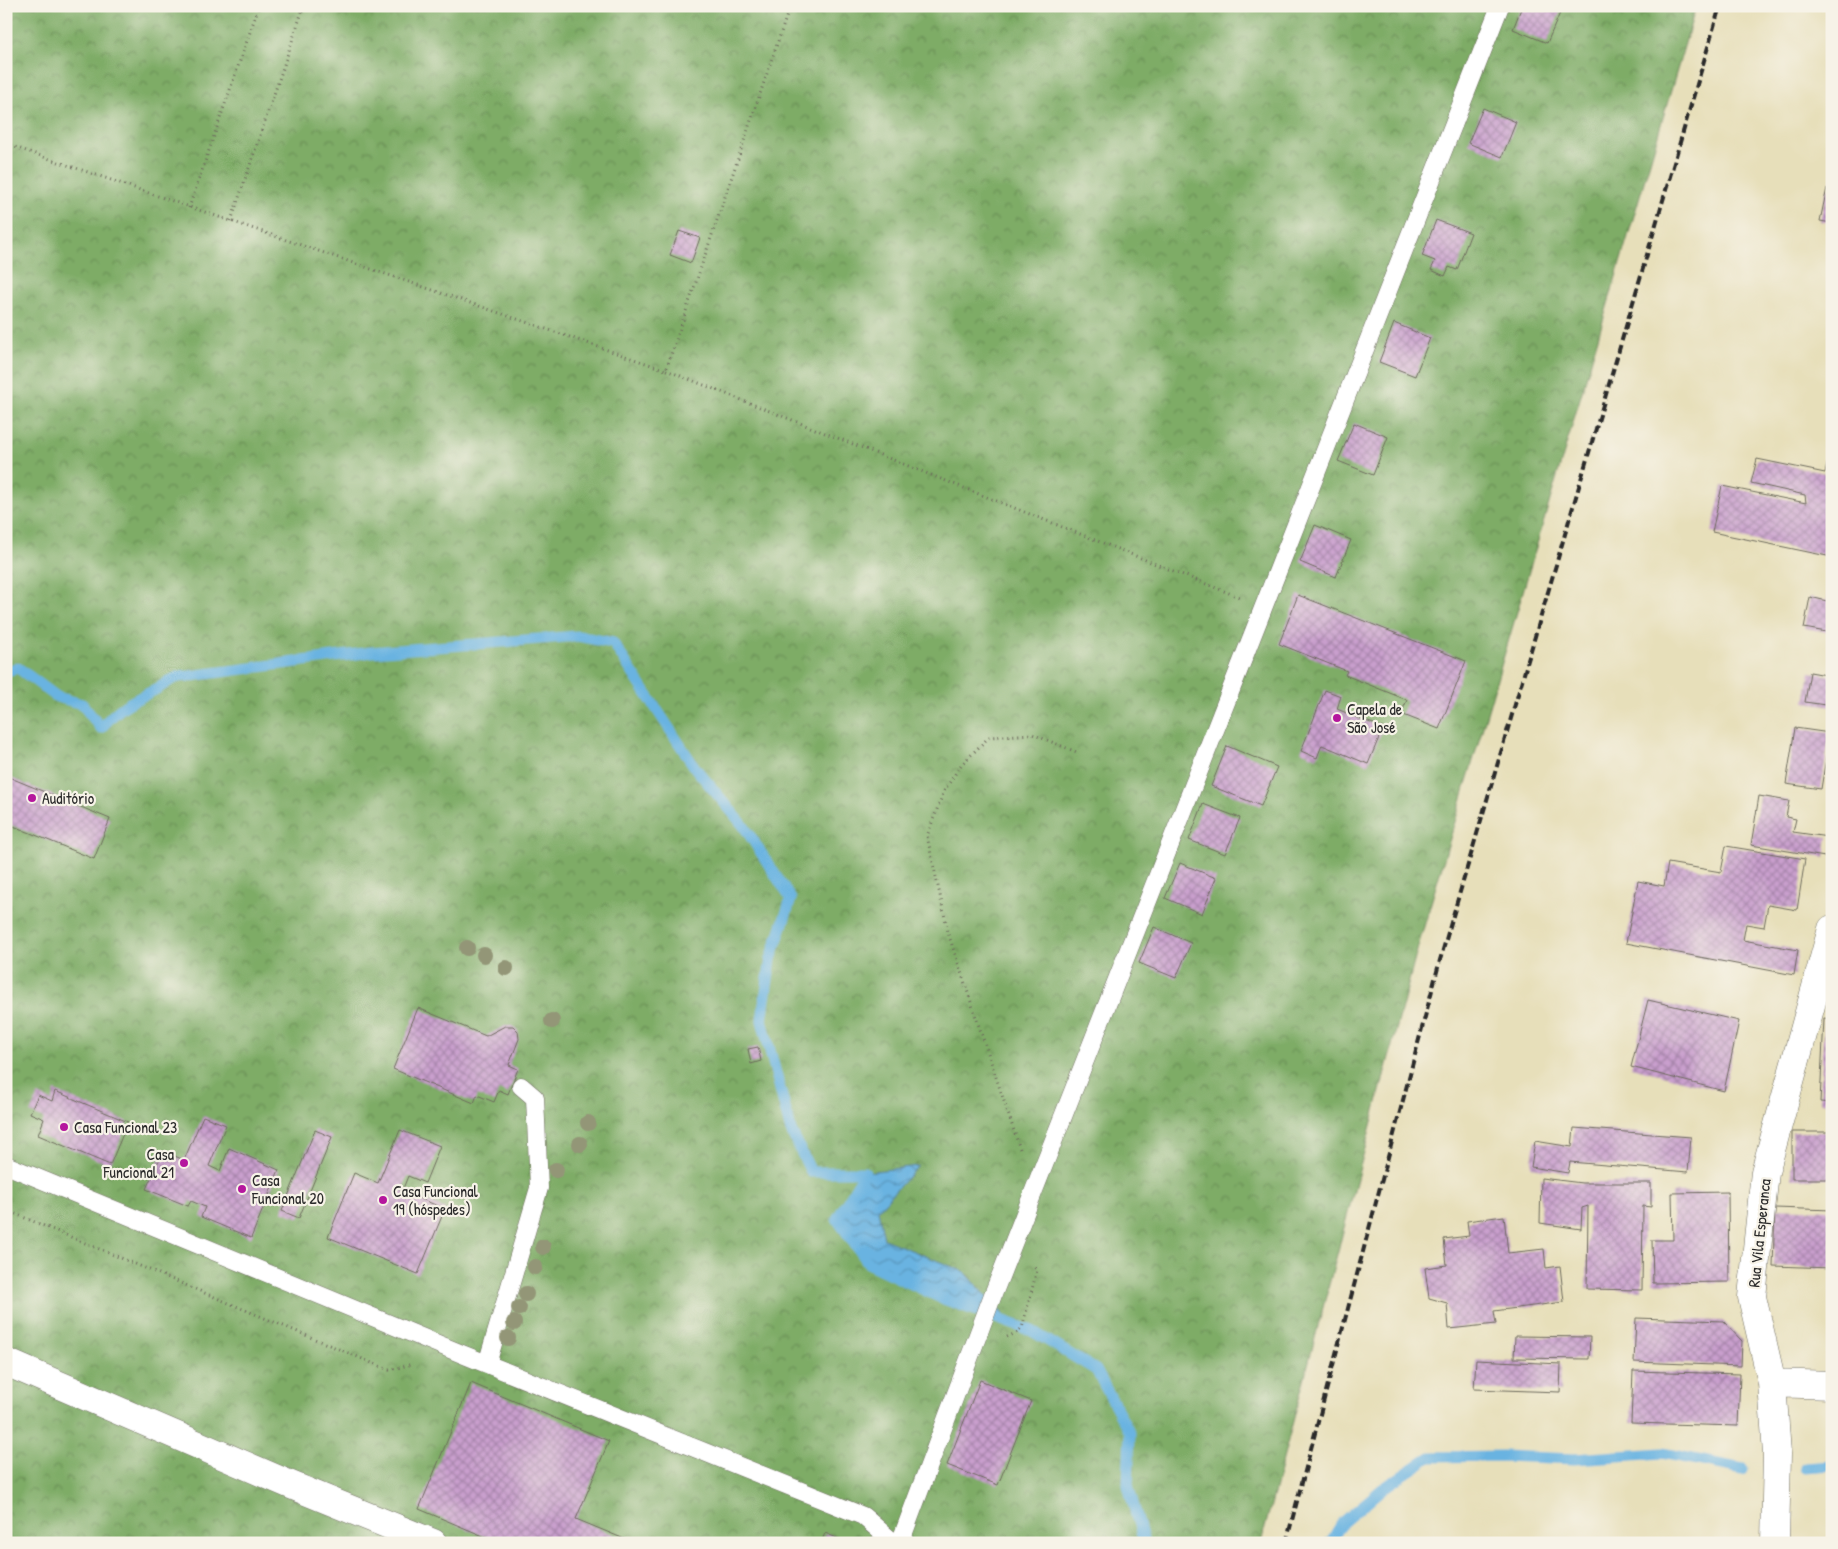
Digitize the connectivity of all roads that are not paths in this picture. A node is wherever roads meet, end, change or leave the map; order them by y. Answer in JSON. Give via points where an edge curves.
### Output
{"nodes":[{"id":1,"x":1500,"y":6,"type":"edge"},
{"id":2,"x":1832,"y":929,"type":"edge"},
{"id":3,"x":521,"y":1086,"type":"dead end"},
{"id":4,"x":6,"y":1166,"type":"edge"},
{"id":5,"x":6,"y":1362,"type":"edge"},
{"id":6,"x":487,"y":1364,"type":"junction"},
{"id":7,"x":1772,"y":1383,"type":"junction"},
{"id":8,"x":1832,"y":1385,"type":"edge"},
{"id":9,"x":433,"y":1543,"type":"edge"},
{"id":10,"x":894,"y":1543,"type":"edge"},
{"id":11,"x":900,"y":1543,"type":"edge"},
{"id":12,"x":1775,"y":1543,"type":"edge"}],
"edges":[{"from":1,"to":11,"type":"lane","via":[[994,1292]]},
{"from":2,"to":7,"type":"street","name":"Rua Vila Esperanca","via":[[1765,1172],[1752,1297]]},
{"from":3,"to":6,"type":"lane","via":[[535,1098],[539,1188]]},
{"from":4,"to":6,"type":"lane"},
{"from":5,"to":9,"type":"street"},
{"from":6,"to":10,"type":"lane","via":[[863,1516]]},
{"from":7,"to":8,"type":"street"},
{"from":7,"to":12,"type":"street","name":"Rua Vila Esperanca","via":[[1777,1454]]}]}
